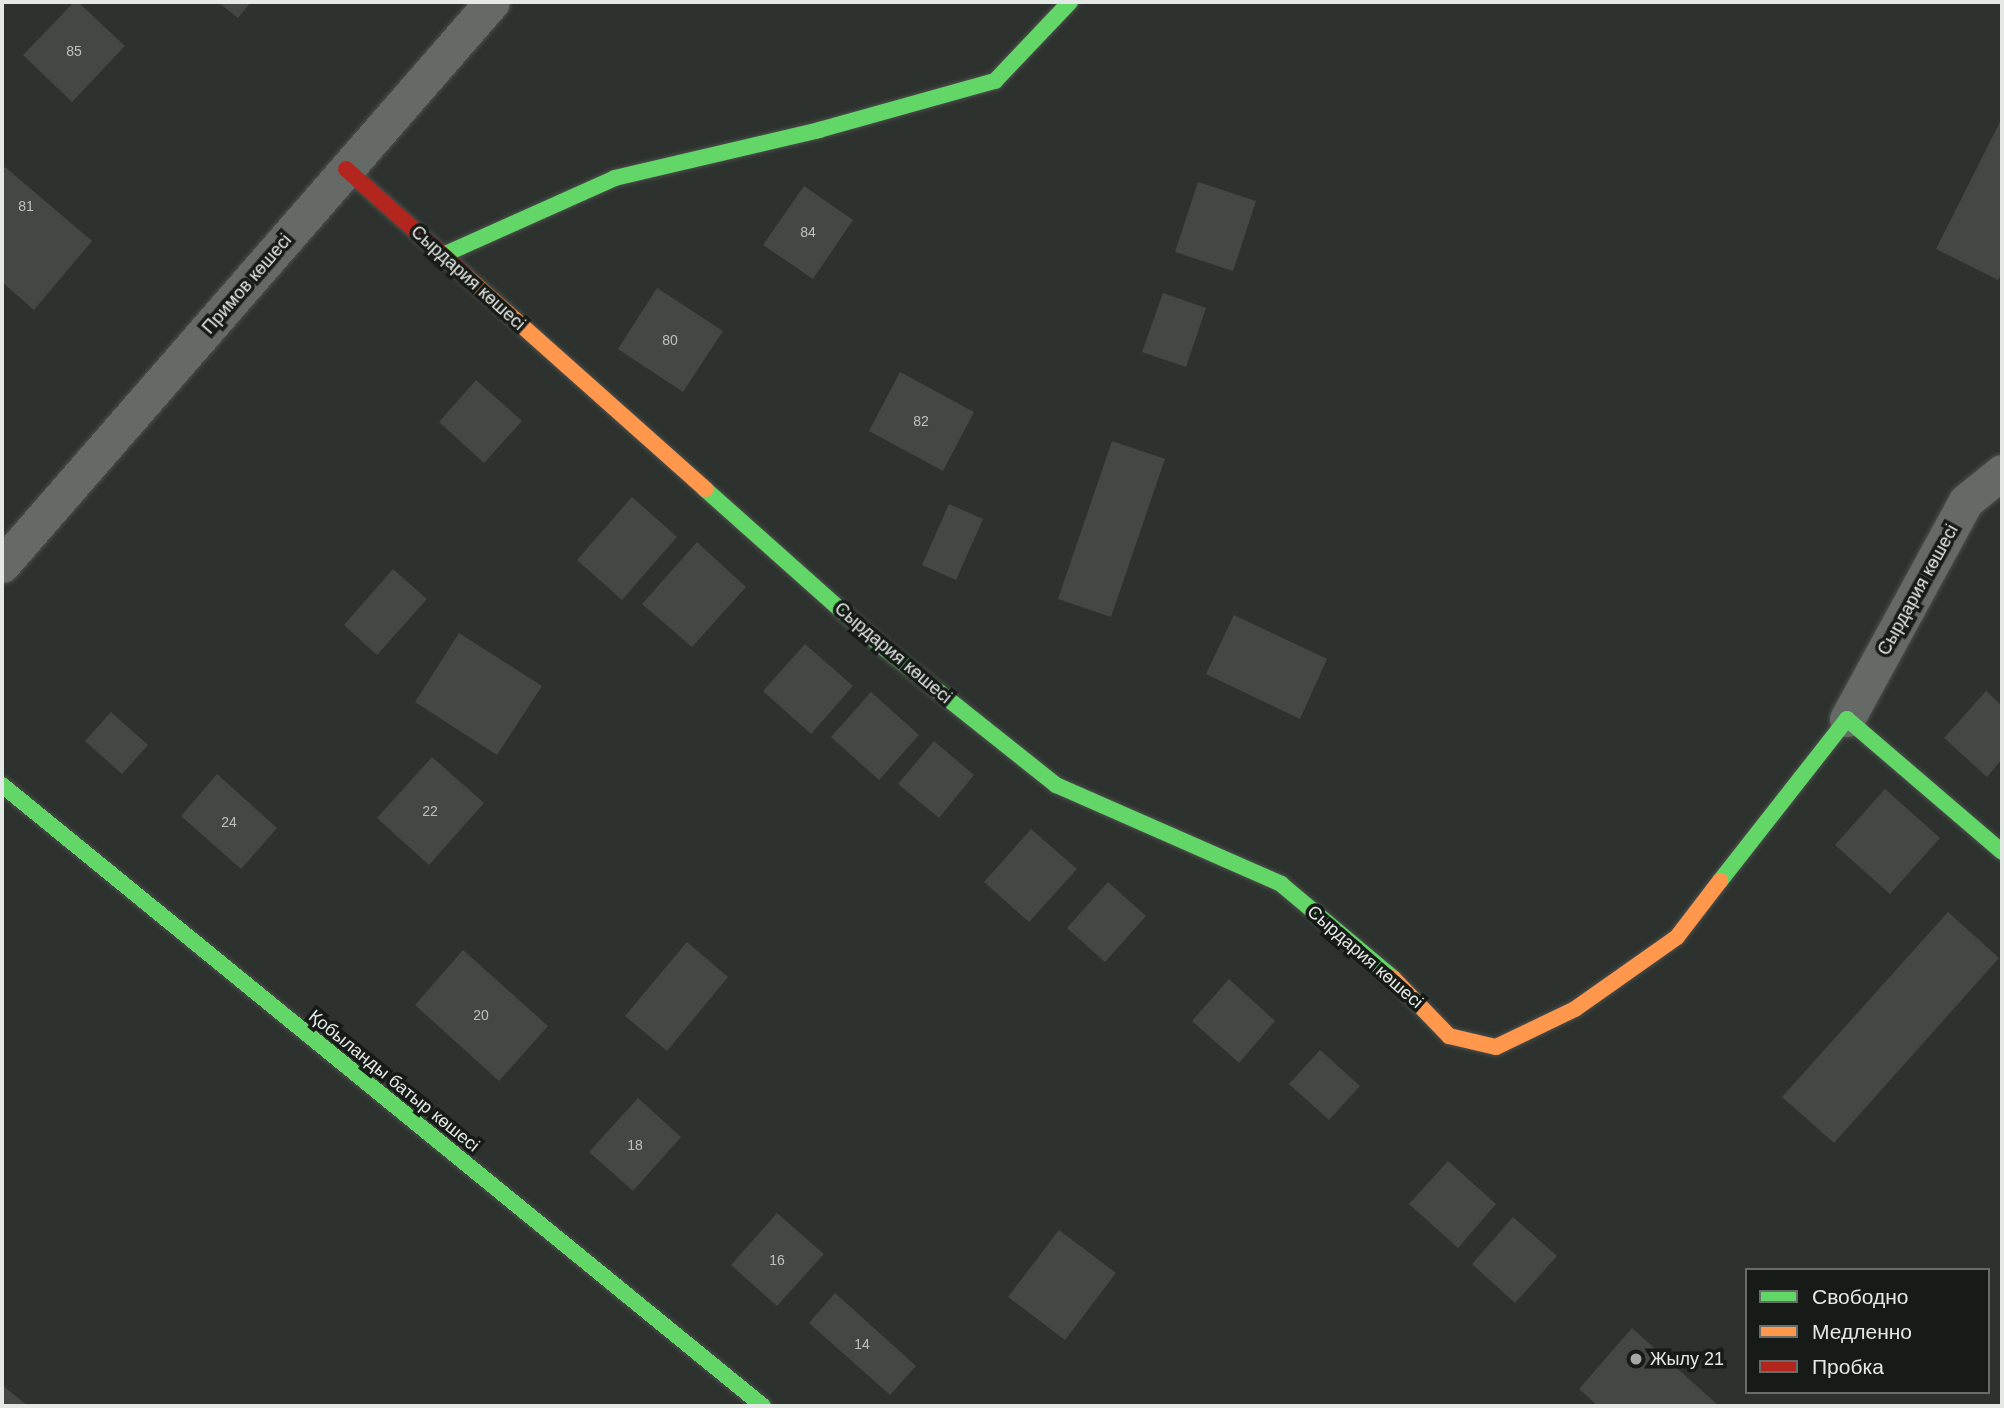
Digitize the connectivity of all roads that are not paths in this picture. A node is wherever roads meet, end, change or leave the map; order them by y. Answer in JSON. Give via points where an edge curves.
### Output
{"nodes":[{"id":1,"x":492,"y":2,"type":"edge"},
{"id":2,"x":1070,"y":2,"type":"edge"},
{"id":3,"x":346,"y":169,"type":"junction"},
{"id":4,"x":443,"y":255,"type":"junction"},
{"id":5,"x":2002,"y":472,"type":"edge"},
{"id":6,"x":2,"y":565,"type":"edge"},
{"id":7,"x":1847,"y":719,"type":"junction"},
{"id":8,"x":2,"y":785,"type":"edge"},
{"id":9,"x":2002,"y":852,"type":"edge"},
{"id":10,"x":763,"y":1406,"type":"edge"}],
"edges":[{"from":1,"to":3,"type":"street","name":"Примов көшесі"},
{"from":2,"to":4,"type":"street","via":[[995,81],[819,130],[615,178]]},
{"from":3,"to":4,"type":"street","name":"Сырдария көшесі"},
{"from":3,"to":6,"type":"street","name":"Примов көшесі"},
{"from":4,"to":7,"type":"street","name":"Сырдария көшесі","via":[[880,645],[1056,785],[1281,884],[1409,992],[1449,1036],[1496,1047],[1575,1009],[1677,937]]},
{"from":5,"to":7,"type":"street","name":"Сырдария көшесі","via":[[1966,500]]},
{"from":7,"to":9,"type":"street"},
{"from":8,"to":10,"type":"street","name":"Қобыланды батыр көшесі"}]}
